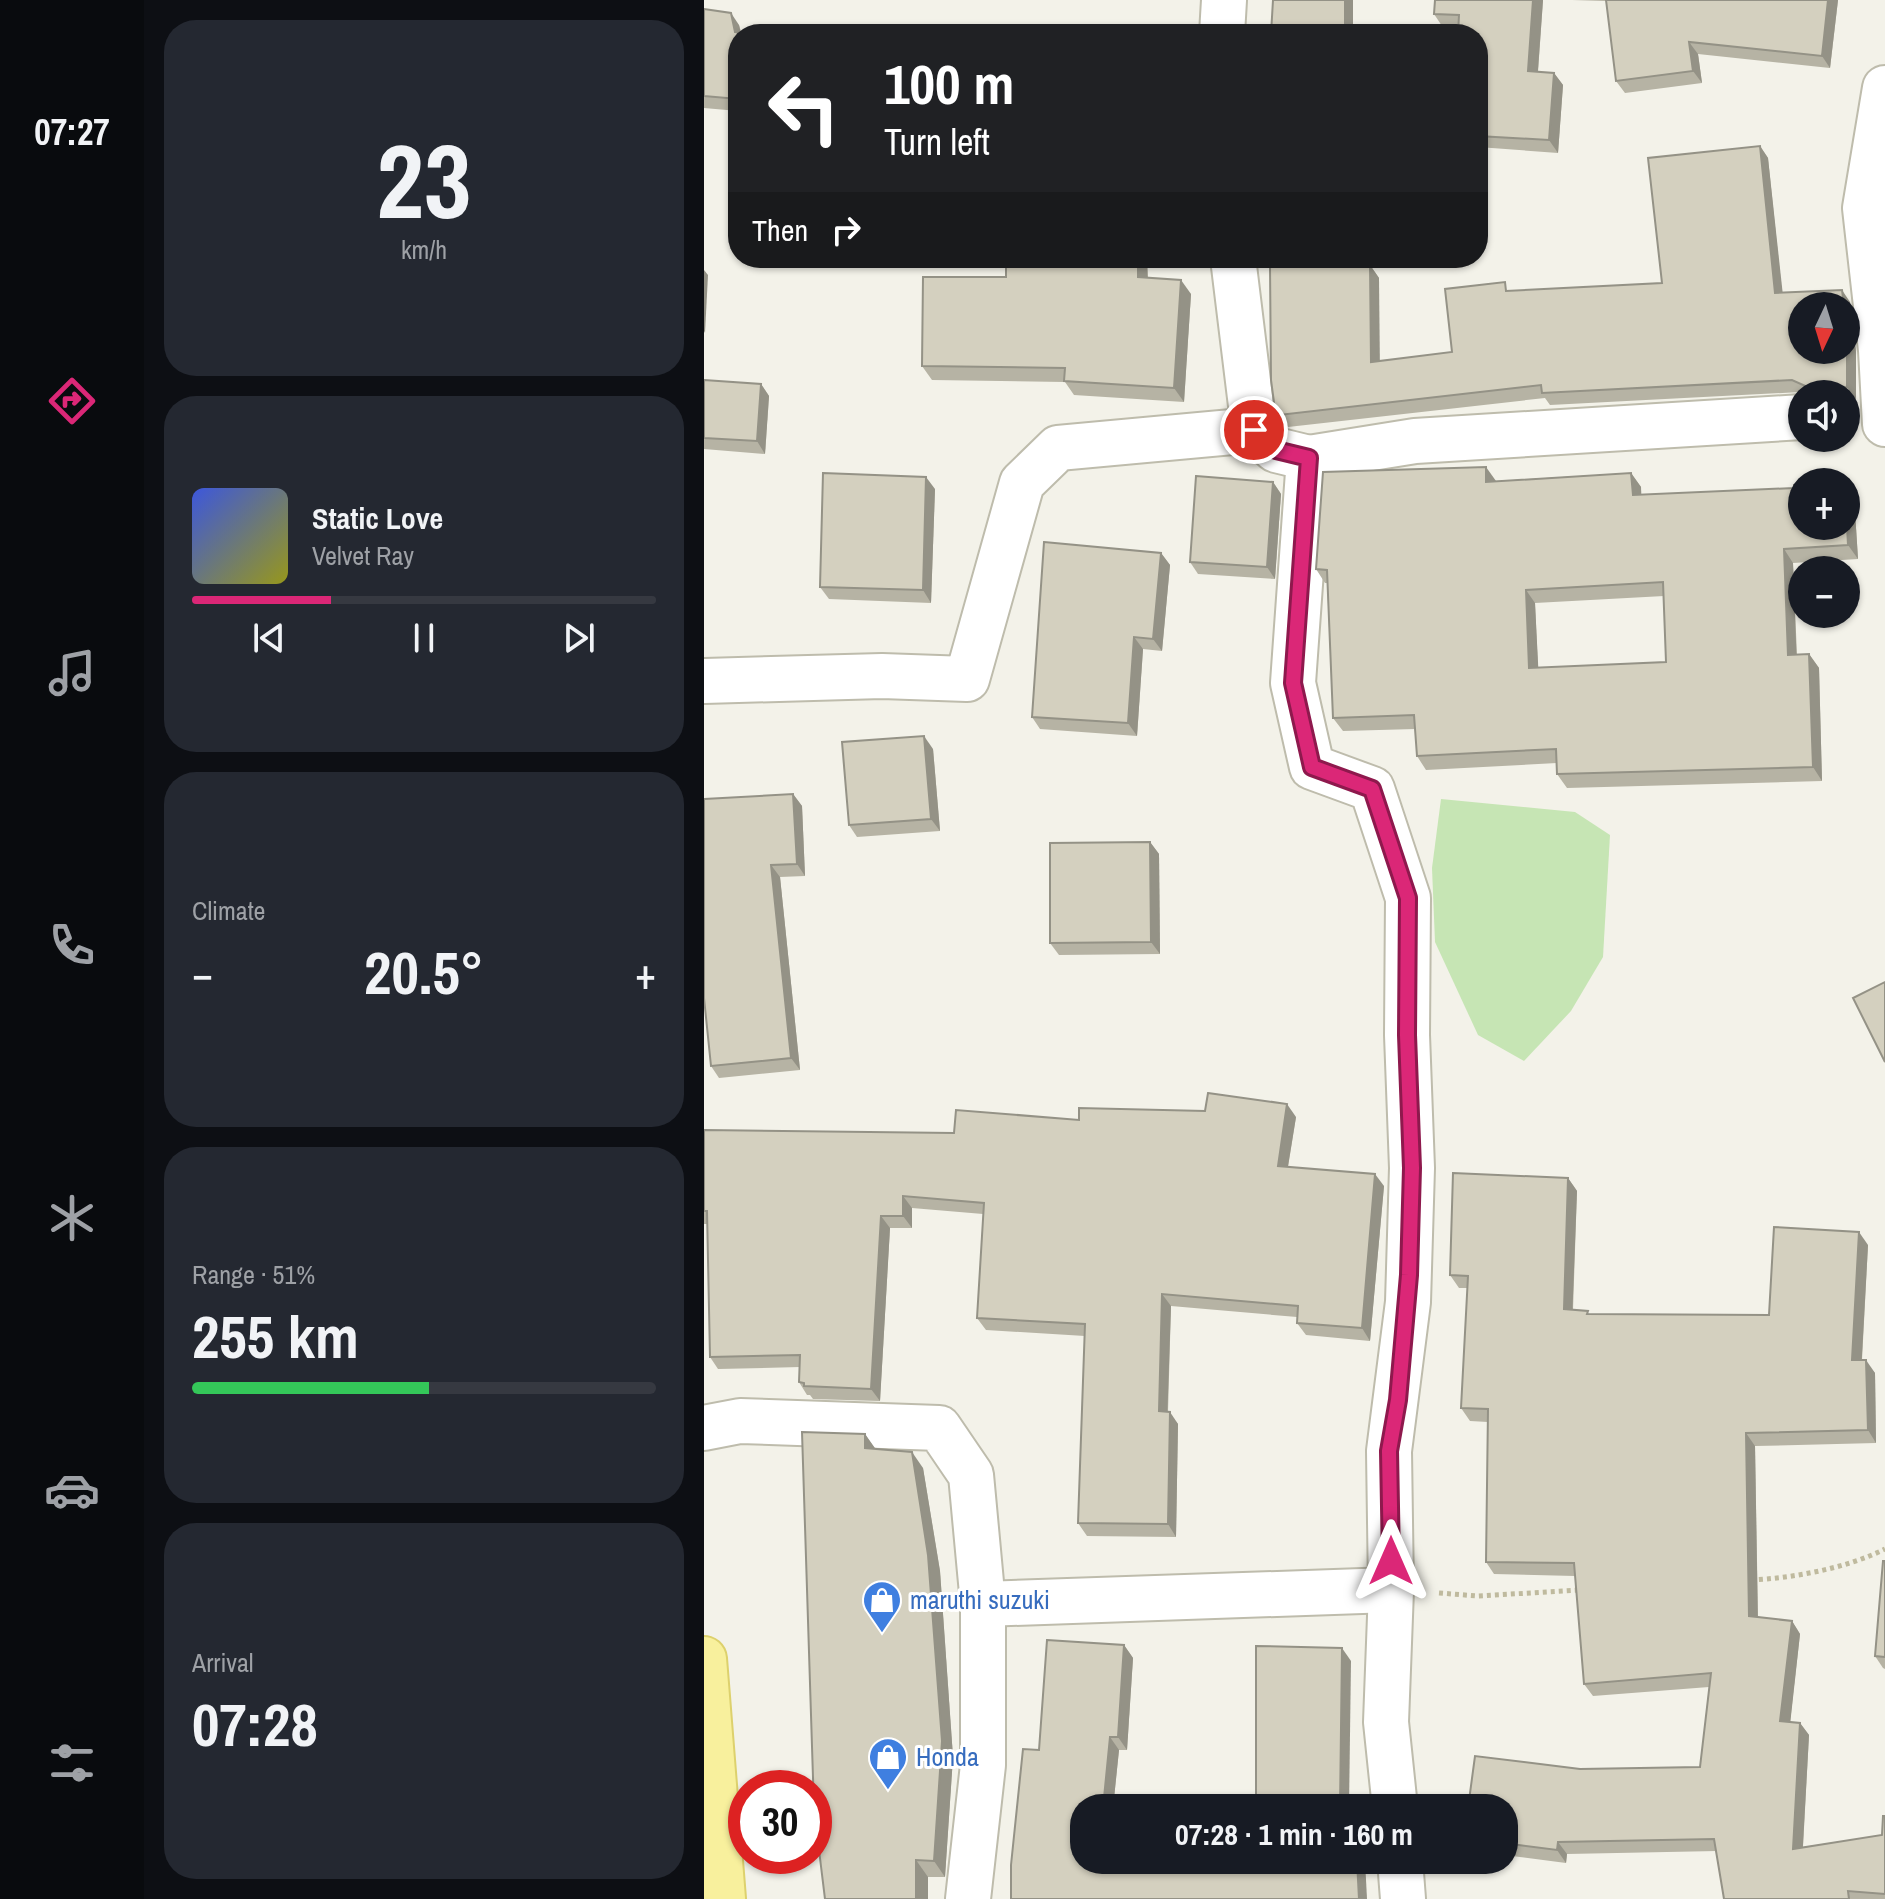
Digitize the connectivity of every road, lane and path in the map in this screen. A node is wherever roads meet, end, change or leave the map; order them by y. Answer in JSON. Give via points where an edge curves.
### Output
{"nodes":[{"id":1,"x":1224,"y":0,"type":"edge"},
{"id":2,"x":1223,"y":24,"type":"edge"},
{"id":3,"x":1885,"y":88,"type":"edge"},
{"id":4,"x":1234,"y":268,"type":"edge"},
{"id":5,"x":1884,"y":411,"type":"edge"},
{"id":6,"x":1860,"y":413,"type":"edge"},
{"id":7,"x":1788,"y":418,"type":"edge"},
{"id":8,"x":1885,"y":424,"type":"edge"},
{"id":9,"x":1254,"y":430,"type":"junction"},
{"id":10,"x":1309,"y":458,"type":"junction"},
{"id":11,"x":704,"y":681,"type":"edge"},
{"id":12,"x":704,"y":1428,"type":"edge"},
{"id":13,"x":1885,"y":1549,"type":"edge"},
{"id":14,"x":1743,"y":1581,"type":"edge"},
{"id":15,"x":1597,"y":1589,"type":"edge"},
{"id":16,"x":1391,"y":1590,"type":"junction"},
{"id":17,"x":983,"y":1604,"type":"junction"},
{"id":18,"x":704,"y":1659,"type":"edge"},
{"id":19,"x":706,"y":1708,"type":"edge"},
{"id":20,"x":1394,"y":1794,"type":"edge"},
{"id":21,"x":1401,"y":1874,"type":"edge"},
{"id":22,"x":723,"y":1899,"type":"edge"},
{"id":23,"x":968,"y":1899,"type":"edge"},
{"id":24,"x":1403,"y":1899,"type":"edge"}],
"edges":[{"from":1,"to":2,"type":"street"},
{"from":3,"to":5,"type":"street","via":[[1865,208]]},
{"from":4,"to":9,"type":"street"},
{"from":5,"to":6,"type":"street"},
{"from":5,"to":8,"type":"street"},
{"from":7,"to":10,"type":"street","via":[[1415,441]]},
{"from":9,"to":10,"type":"street","via":[[1276,450]]},
{"from":9,"to":11,"type":"street","via":[[1058,448],[1022,483],[967,679]]},
{"from":10,"to":16,"type":"street","via":[[1293,683],[1312,767],[1372,789],[1408,898],[1412,1168],[1408,1302],[1389,1451]]},
{"from":12,"to":17,"type":"street","via":[[740,1421],[939,1428],[971,1475]]},
{"from":13,"to":14,"type":"path","via":[[1867,1558]]},
{"from":15,"to":16,"type":"path","via":[[1478,1596]]},
{"from":16,"to":17,"type":"street"},
{"from":16,"to":20,"type":"street","via":[[1386,1722]]},
{"from":17,"to":23,"type":"street","via":[[983,1765]]},
{"from":18,"to":19,"type":"main road"},
{"from":19,"to":22,"type":"main road"},
{"from":21,"to":24,"type":"street"}]}
